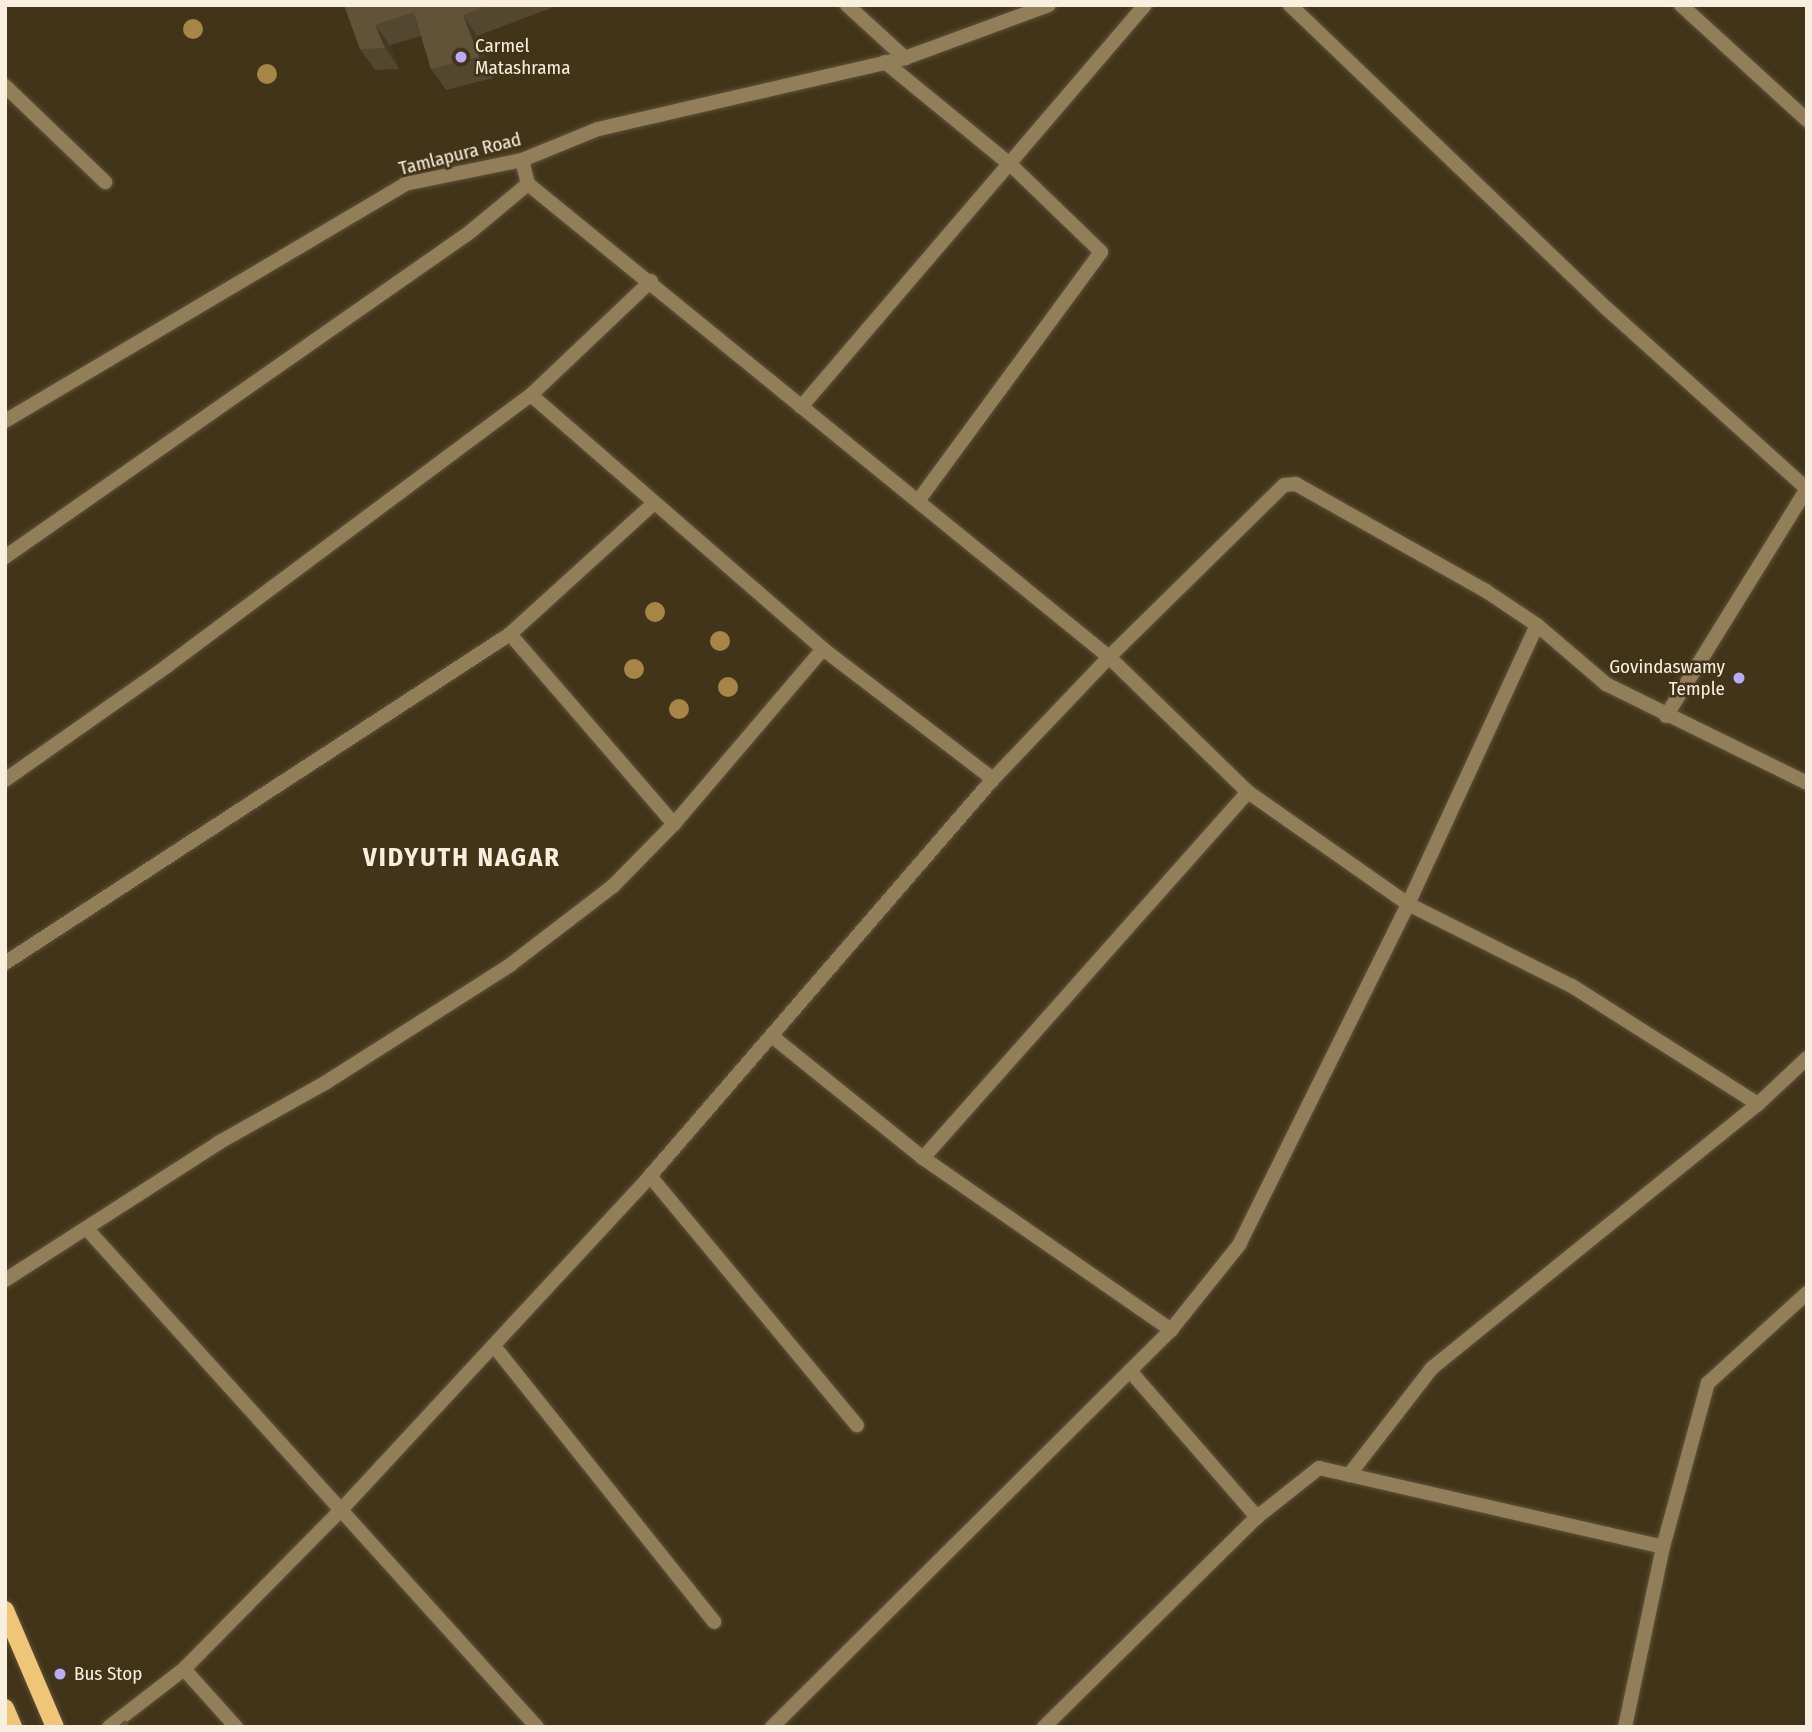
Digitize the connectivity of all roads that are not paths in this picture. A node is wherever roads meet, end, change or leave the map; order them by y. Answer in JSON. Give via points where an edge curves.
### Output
{"nodes":[{"id":1,"x":847,"y":5,"type":"edge"},
{"id":2,"x":1049,"y":5,"type":"edge"},
{"id":3,"x":1145,"y":5,"type":"edge"},
{"id":4,"x":1290,"y":5,"type":"edge"},
{"id":5,"x":1681,"y":5,"type":"edge"},
{"id":6,"x":905,"y":58,"type":"junction"},
{"id":7,"x":885,"y":62,"type":"junction"},
{"id":8,"x":5,"y":86,"type":"edge"},
{"id":9,"x":1807,"y":120,"type":"edge"},
{"id":10,"x":522,"y":160,"type":"junction"},
{"id":11,"x":1011,"y":165,"type":"junction"},
{"id":12,"x":105,"y":182,"type":"dead end"},
{"id":13,"x":528,"y":184,"type":"junction"},
{"id":14,"x":652,"y":281,"type":"junction"},
{"id":15,"x":531,"y":395,"type":"junction"},
{"id":16,"x":801,"y":407,"type":"junction"},
{"id":17,"x":5,"y":421,"type":"edge"},
{"id":18,"x":1807,"y":489,"type":"edge"},
{"id":19,"x":919,"y":500,"type":"junction"},
{"id":20,"x":652,"y":505,"type":"junction"},
{"id":21,"x":5,"y":557,"type":"edge"},
{"id":22,"x":1537,"y":625,"type":"junction"},
{"id":23,"x":510,"y":634,"type":"junction"},
{"id":24,"x":823,"y":649,"type":"junction"},
{"id":25,"x":1108,"y":657,"type":"junction"},
{"id":26,"x":1666,"y":716,"type":"junction"},
{"id":27,"x":993,"y":779,"type":"junction"},
{"id":28,"x":5,"y":780,"type":"edge"},
{"id":29,"x":1807,"y":783,"type":"edge"},
{"id":30,"x":1248,"y":792,"type":"junction"},
{"id":31,"x":674,"y":824,"type":"junction"},
{"id":32,"x":1408,"y":904,"type":"junction"},
{"id":33,"x":5,"y":963,"type":"edge"},
{"id":34,"x":773,"y":1037,"type":"junction"},
{"id":35,"x":1807,"y":1058,"type":"edge"},
{"id":36,"x":1758,"y":1104,"type":"junction"},
{"id":37,"x":923,"y":1158,"type":"junction"},
{"id":38,"x":650,"y":1176,"type":"junction"},
{"id":39,"x":87,"y":1228,"type":"junction"},
{"id":40,"x":5,"y":1280,"type":"edge"},
{"id":41,"x":1807,"y":1293,"type":"edge"},
{"id":42,"x":1171,"y":1330,"type":"junction"},
{"id":43,"x":494,"y":1346,"type":"junction"},
{"id":44,"x":1130,"y":1371,"type":"junction"},
{"id":45,"x":857,"y":1425,"type":"dead end"},
{"id":46,"x":1349,"y":1475,"type":"junction"},
{"id":47,"x":341,"y":1510,"type":"junction"},
{"id":48,"x":1256,"y":1517,"type":"junction"},
{"id":49,"x":1663,"y":1547,"type":"junction"},
{"id":50,"x":5,"y":1610,"type":"edge"},
{"id":51,"x":714,"y":1622,"type":"dead end"},
{"id":52,"x":184,"y":1669,"type":"junction"},
{"id":53,"x":5,"y":1708,"type":"edge"},
{"id":54,"x":13,"y":1727,"type":"edge"},
{"id":55,"x":55,"y":1727,"type":"edge"},
{"id":56,"x":109,"y":1727,"type":"edge"},
{"id":57,"x":236,"y":1727,"type":"edge"},
{"id":58,"x":537,"y":1727,"type":"edge"},
{"id":59,"x":772,"y":1727,"type":"edge"},
{"id":60,"x":1044,"y":1727,"type":"edge"},
{"id":61,"x":1625,"y":1727,"type":"edge"}],
"edges":[{"from":1,"to":6,"type":"street"},
{"from":2,"to":6,"type":"street","name":"Tamlapura Road"},
{"from":3,"to":11,"type":"street"},
{"from":4,"to":18,"type":"street","via":[[1606,308]]},
{"from":5,"to":9,"type":"street"},
{"from":6,"to":7,"type":"street","name":"Tamlapura Road"},
{"from":7,"to":10,"type":"street","name":"Tamlapura Road","via":[[598,130]]},
{"from":7,"to":11,"type":"street"},
{"from":8,"to":12,"type":"street"},
{"from":10,"to":13,"type":"street"},
{"from":10,"to":17,"type":"street","name":"Tamlapura Road","via":[[405,184]]},
{"from":11,"to":16,"type":"street"},
{"from":11,"to":19,"type":"street","via":[[1101,252]]},
{"from":13,"to":14,"type":"street"},
{"from":13,"to":21,"type":"street","via":[[470,232]]},
{"from":14,"to":15,"type":"street"},
{"from":14,"to":16,"type":"street"},
{"from":15,"to":20,"type":"street"},
{"from":15,"to":28,"type":"street","via":[[167,666]]},
{"from":16,"to":19,"type":"street"},
{"from":18,"to":26,"type":"street"},
{"from":19,"to":25,"type":"street"},
{"from":20,"to":23,"type":"street"},
{"from":20,"to":24,"type":"street"},
{"from":22,"to":25,"type":"street","via":[[1486,591],[1296,484],[1284,485]]},
{"from":22,"to":26,"type":"street","via":[[1606,684]]},
{"from":22,"to":32,"type":"street"},
{"from":23,"to":31,"type":"street"},
{"from":23,"to":33,"type":"street"},
{"from":24,"to":27,"type":"street"},
{"from":24,"to":31,"type":"street"},
{"from":25,"to":27,"type":"street"},
{"from":25,"to":30,"type":"street"},
{"from":26,"to":29,"type":"street"},
{"from":27,"to":34,"type":"street"},
{"from":30,"to":32,"type":"street"},
{"from":30,"to":37,"type":"street"},
{"from":31,"to":39,"type":"street","via":[[613,886],[510,965]]},
{"from":32,"to":36,"type":"street","via":[[1572,986]]},
{"from":32,"to":42,"type":"street","via":[[1239,1245]]},
{"from":34,"to":37,"type":"street"},
{"from":34,"to":38,"type":"street"},
{"from":35,"to":36,"type":"street"},
{"from":36,"to":46,"type":"street","via":[[1457,1346],[1433,1368]]},
{"from":37,"to":42,"type":"street"},
{"from":38,"to":43,"type":"street"},
{"from":38,"to":45,"type":"street"},
{"from":39,"to":40,"type":"street"},
{"from":39,"to":47,"type":"street"},
{"from":41,"to":49,"type":"street","via":[[1708,1383]]},
{"from":42,"to":44,"type":"street"},
{"from":43,"to":47,"type":"street"},
{"from":43,"to":51,"type":"street"},
{"from":44,"to":48,"type":"street"},
{"from":44,"to":59,"type":"street"},
{"from":46,"to":48,"type":"street","via":[[1319,1468]]},
{"from":46,"to":49,"type":"street"},
{"from":47,"to":52,"type":"street"},
{"from":47,"to":58,"type":"street"},
{"from":48,"to":60,"type":"street"},
{"from":49,"to":61,"type":"street"},
{"from":50,"to":55,"type":"main road"},
{"from":52,"to":56,"type":"street"},
{"from":52,"to":57,"type":"street"},
{"from":53,"to":54,"type":"main road"}]}
